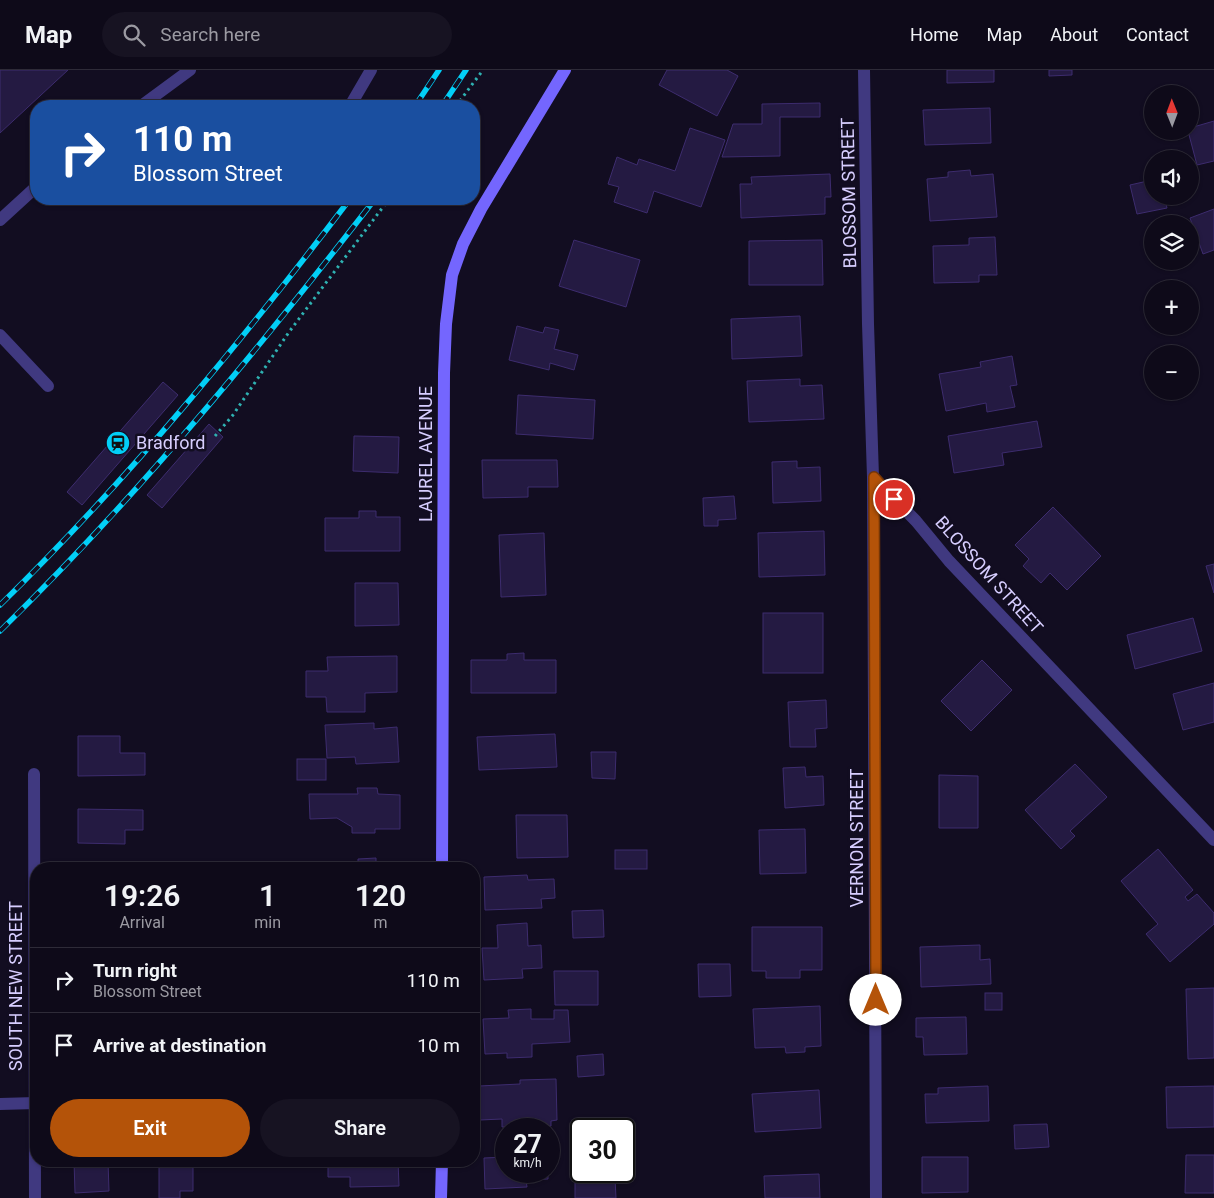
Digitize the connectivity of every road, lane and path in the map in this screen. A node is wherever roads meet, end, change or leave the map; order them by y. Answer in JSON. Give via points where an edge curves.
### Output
{"nodes":[{"id":1,"x":190,"y":70,"type":"edge"},
{"id":2,"x":371,"y":70,"type":"edge"},
{"id":3,"x":483,"y":70,"type":"edge"},
{"id":4,"x":565,"y":70,"type":"edge"},
{"id":5,"x":864,"y":70,"type":"edge"},
{"id":6,"x":149,"y":100,"type":"edge"},
{"id":7,"x":354,"y":100,"type":"edge"},
{"id":8,"x":460,"y":100,"type":"edge"},
{"id":9,"x":30,"y":192,"type":"edge"},
{"id":10,"x":384,"y":205,"type":"edge"},
{"id":11,"x":0,"y":220,"type":"edge"},
{"id":12,"x":0,"y":335,"type":"edge"},
{"id":13,"x":48,"y":386,"type":"dead end"},
{"id":14,"x":215,"y":436,"type":"dead end"},
{"id":15,"x":874,"y":477,"type":"junction"},
{"id":16,"x":34,"y":774,"type":"dead end"},
{"id":17,"x":1214,"y":840,"type":"edge"},
{"id":18,"x":34,"y":862,"type":"edge"},
{"id":19,"x":442,"y":862,"type":"edge"},
{"id":20,"x":30,"y":1103,"type":"edge"},
{"id":21,"x":0,"y":1104,"type":"edge"},
{"id":22,"x":35,"y":1167,"type":"edge"},
{"id":23,"x":442,"y":1167,"type":"edge"},
{"id":24,"x":35,"y":1198,"type":"edge"},
{"id":25,"x":441,"y":1198,"type":"edge"},
{"id":26,"x":876,"y":1198,"type":"edge"}],
"edges":[{"from":1,"to":6,"type":"street"},
{"from":2,"to":7,"type":"street"},
{"from":3,"to":8,"type":"path"},
{"from":4,"to":19,"type":"main road","name":"LAUREL AVENUE","via":[[481,209],[452,275],[444,373]]},
{"from":5,"to":15,"type":"street","name":"BLOSSOM STREET"},
{"from":9,"to":11,"type":"street"},
{"from":10,"to":14,"type":"path","via":[[289,332],[234,415]]},
{"from":12,"to":13,"type":"street"},
{"from":15,"to":17,"type":"street","name":"BLOSSOM STREET","via":[[955,568]]},
{"from":15,"to":26,"type":"street","name":"VERNON STREET"},
{"from":16,"to":18,"type":"street","name":"SOUTH NEW STREET"},
{"from":20,"to":21,"type":"street"},
{"from":22,"to":24,"type":"street","name":"SOUTH NEW STREET"},
{"from":23,"to":25,"type":"main road"}]}
